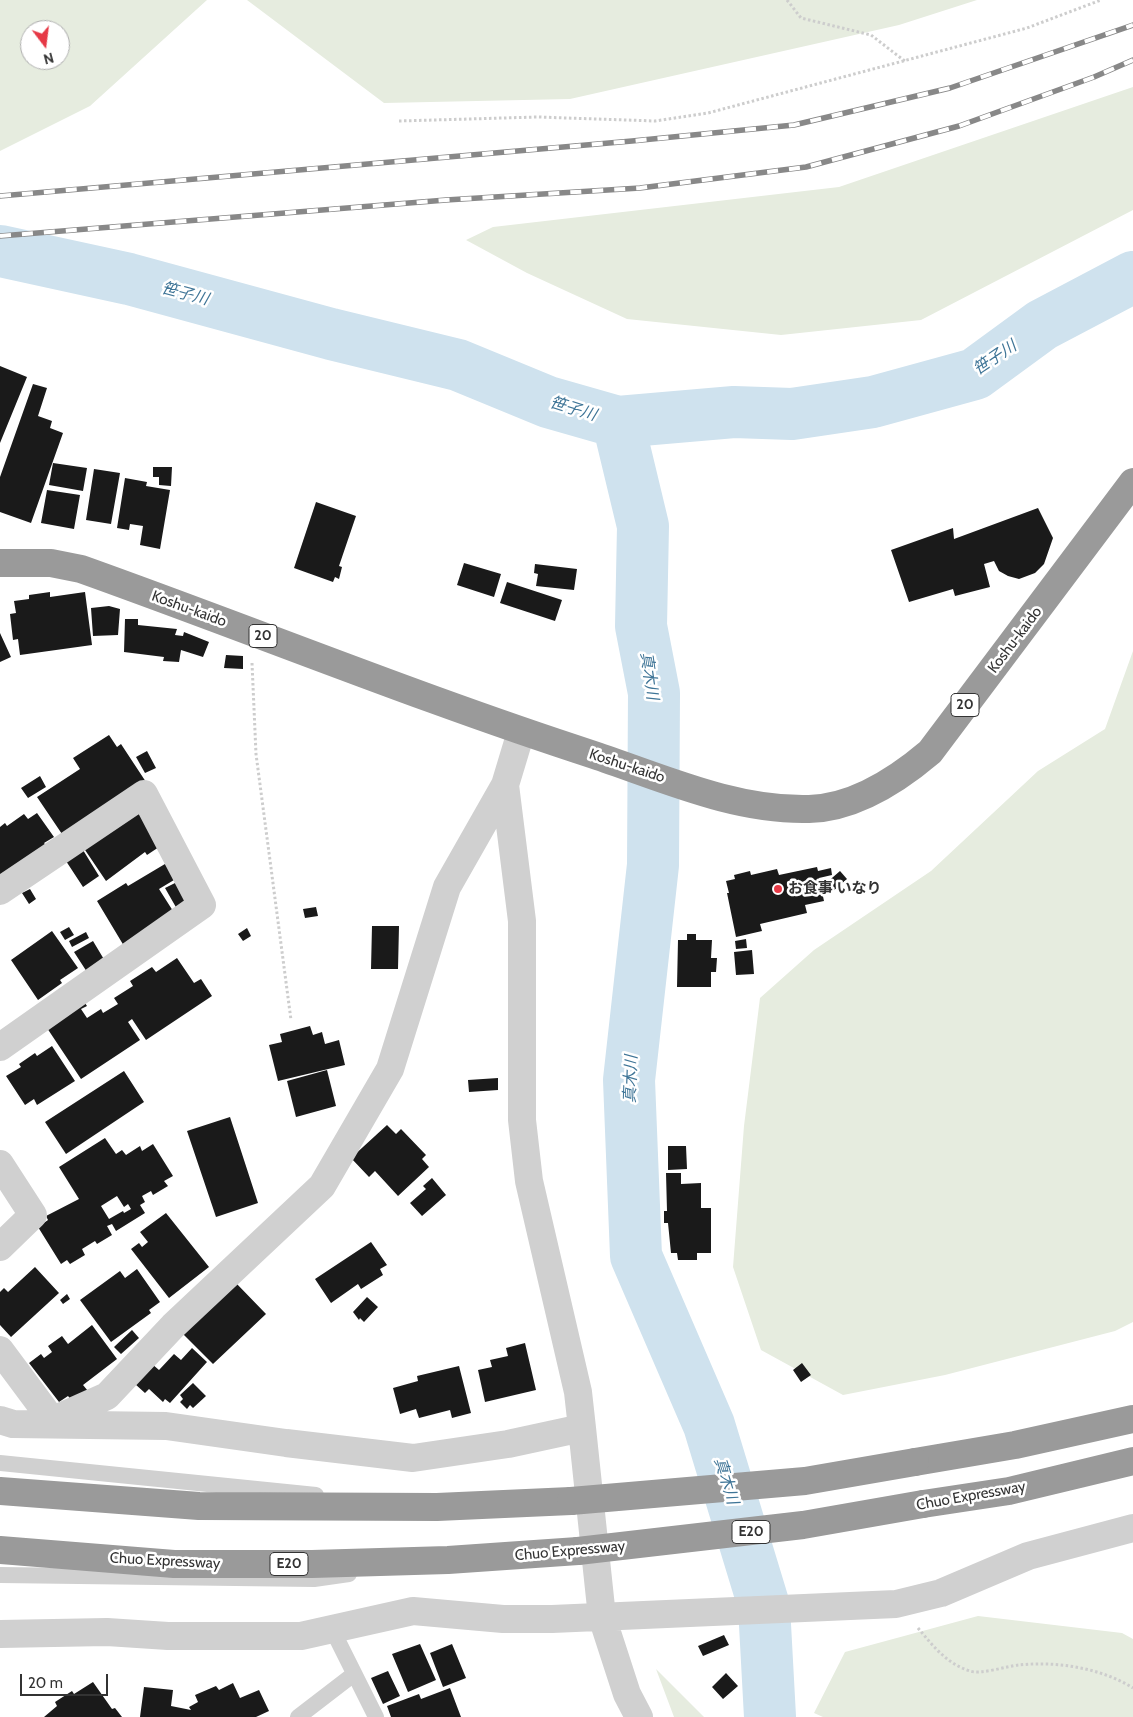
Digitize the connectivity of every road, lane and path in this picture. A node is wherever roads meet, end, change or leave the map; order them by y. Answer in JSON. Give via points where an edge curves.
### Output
{"nodes":[{"id":1,"x":787,"y":0,"type":"edge"},
{"id":2,"x":1101,"y":0,"type":"edge"},
{"id":3,"x":906,"y":62,"type":"junction"},
{"id":4,"x":399,"y":121,"type":"dead end"},
{"id":5,"x":1133,"y":482,"type":"edge"},
{"id":6,"x":0,"y":564,"type":"edge"},
{"id":7,"x":252,"y":662,"type":"dead end"},
{"id":8,"x":521,"y":732,"type":"junction"},
{"id":9,"x":505,"y":784,"type":"junction"},
{"id":10,"x":0,"y":891,"type":"edge"},
{"id":11,"x":291,"y":1020,"type":"dead end"},
{"id":12,"x":0,"y":1047,"type":"edge"},
{"id":13,"x":0,"y":1164,"type":"edge"},
{"id":14,"x":0,"y":1247,"type":"edge"},
{"id":15,"x":0,"y":1350,"type":"edge"},
{"id":16,"x":1133,"y":1419,"type":"edge"},
{"id":17,"x":0,"y":1420,"type":"edge"},
{"id":18,"x":47,"y":1422,"type":"junction"},
{"id":19,"x":582,"y":1428,"type":"junction"},
{"id":20,"x":1133,"y":1461,"type":"edge"},
{"id":21,"x":0,"y":1463,"type":"edge"},
{"id":22,"x":0,"y":1490,"type":"edge"},
{"id":23,"x":437,"y":1507,"type":"junction"},
{"id":24,"x":1133,"y":1528,"type":"edge"},
{"id":25,"x":0,"y":1550,"type":"edge"},
{"id":26,"x":448,"y":1560,"type":"junction"},
{"id":27,"x":0,"y":1575,"type":"edge"},
{"id":28,"x":896,"y":1604,"type":"junction"},
{"id":29,"x":602,"y":1617,"type":"junction"},
{"id":30,"x":332,"y":1629,"type":"junction"},
{"id":31,"x":0,"y":1634,"type":"edge"},
{"id":32,"x":354,"y":1674,"type":"junction"},
{"id":33,"x":1133,"y":1688,"type":"edge"},
{"id":34,"x":298,"y":1717,"type":"edge"},
{"id":35,"x":376,"y":1717,"type":"edge"},
{"id":36,"x":639,"y":1717,"type":"edge"}],
"edges":[{"from":1,"to":3,"type":"path","via":[[801,18],[872,35]]},
{"from":2,"to":3,"type":"path","via":[[1027,28]]},
{"from":3,"to":4,"type":"path","via":[[708,113],[655,121],[538,117]]},
{"from":5,"to":8,"type":"highway","name":"Koshu-kaido","number":"20","via":[[930,752],[903,774],[871,792],[810,809],[762,805],[726,798]]},
{"from":6,"to":8,"type":"highway","name":"Koshu-kaido","number":"20","via":[[51,563],[81,569]]},
{"from":7,"to":11,"type":"path","via":[[256,754]]},
{"from":8,"to":9,"type":"street"},
{"from":9,"to":18,"type":"street","via":[[447,887],[390,1069],[322,1186],[173,1326],[107,1396]]},
{"from":9,"to":19,"type":"street","via":[[522,921],[522,1120],[529,1181],[578,1392]]},
{"from":10,"to":12,"type":"street","via":[[144,794],[202,905]]},
{"from":13,"to":14,"type":"street","via":[[33,1215]]},
{"from":15,"to":18,"type":"street"},
{"from":16,"to":23,"type":"highway","bridge":true,"via":[[1015,1445],[805,1481],[571,1501]]},
{"from":17,"to":18,"type":"street","via":[[13,1424]]},
{"from":18,"to":19,"type":"street","via":[[166,1426],[413,1458],[508,1444]]},
{"from":19,"to":29,"type":"street"},
{"from":20,"to":26,"type":"highway","name":"Chuo Expressway","number":"E20","bridge":true,"via":[[1009,1491],[803,1525],[578,1550]]},
{"from":21,"to":23,"type":"lane"},
{"from":22,"to":23,"type":"highway","via":[[199,1506]]},
{"from":24,"to":28,"type":"street","via":[[1028,1556],[941,1593]]},
{"from":25,"to":26,"type":"highway","name":"Chuo Expressway","number":"E20","via":[[174,1564]]},
{"from":26,"to":27,"type":"lane","via":[[314,1579]]},
{"from":28,"to":29,"type":"street"},
{"from":28,"to":33,"type":"path","via":[[945,1658],[972,1672],[1020,1664],[1070,1665],[1124,1682]]},
{"from":29,"to":30,"type":"street","via":[[503,1619],[413,1611]]},
{"from":29,"to":36,"type":"street"},
{"from":30,"to":31,"type":"street","via":[[301,1636],[230,1638],[107,1632]]},
{"from":30,"to":32,"type":"lane"},
{"from":32,"to":34,"type":"lane"},
{"from":32,"to":35,"type":"lane"}]}
